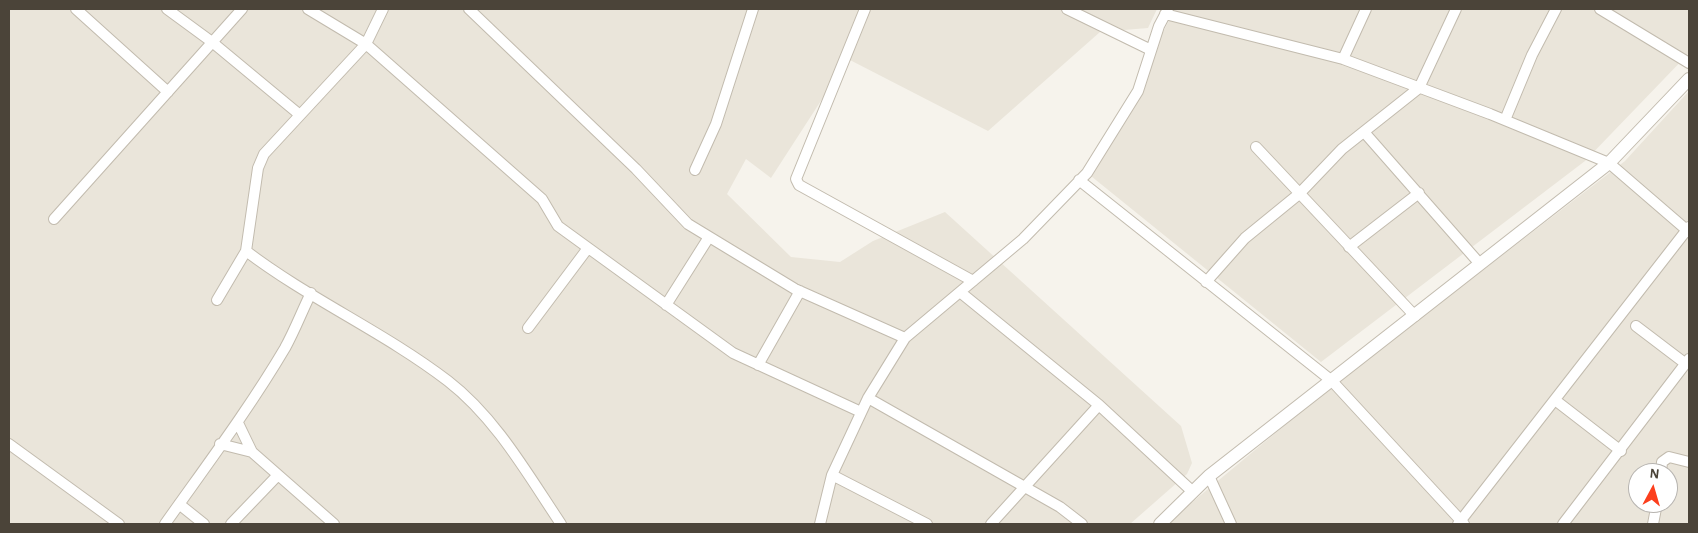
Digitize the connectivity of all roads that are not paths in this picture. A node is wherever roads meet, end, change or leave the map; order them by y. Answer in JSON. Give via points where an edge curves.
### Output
{"nodes":[{"id":1,"x":76,"y":9,"type":"edge"},
{"id":2,"x":167,"y":9,"type":"edge"},
{"id":3,"x":242,"y":9,"type":"edge"},
{"id":4,"x":308,"y":9,"type":"edge"},
{"id":5,"x":384,"y":9,"type":"edge"},
{"id":6,"x":469,"y":9,"type":"edge"},
{"id":7,"x":753,"y":9,"type":"edge"},
{"id":8,"x":865,"y":9,"type":"edge"},
{"id":9,"x":1067,"y":9,"type":"edge"},
{"id":10,"x":1366,"y":9,"type":"edge"},
{"id":11,"x":1456,"y":9,"type":"edge"},
{"id":12,"x":1556,"y":9,"type":"edge"},
{"id":13,"x":1600,"y":9,"type":"edge"},
{"id":14,"x":1166,"y":11,"type":"edge"},
{"id":15,"x":212,"y":42,"type":"junction"},
{"id":16,"x":366,"y":44,"type":"junction"},
{"id":17,"x":1151,"y":50,"type":"junction"},
{"id":18,"x":1343,"y":59,"type":"junction"},
{"id":19,"x":1689,"y":63,"type":"edge"},
{"id":20,"x":1689,"y":79,"type":"edge"},
{"id":21,"x":1419,"y":88,"type":"junction"},
{"id":22,"x":168,"y":92,"type":"junction"},
{"id":23,"x":300,"y":115,"type":"junction"},
{"id":24,"x":1505,"y":120,"type":"junction"},
{"id":25,"x":1364,"y":132,"type":"junction"},
{"id":26,"x":1256,"y":147,"type":"dead end"},
{"id":27,"x":1610,"y":163,"type":"junction"},
{"id":28,"x":696,"y":170,"type":"dead end"},
{"id":29,"x":1080,"y":180,"type":"junction"},
{"id":30,"x":1419,"y":193,"type":"junction"},
{"id":31,"x":1299,"y":194,"type":"junction"},
{"id":32,"x":54,"y":219,"type":"dead end"},
{"id":33,"x":1688,"y":230,"type":"edge"},
{"id":34,"x":710,"y":237,"type":"junction"},
{"id":35,"x":1349,"y":247,"type":"junction"},
{"id":36,"x":588,"y":248,"type":"junction"},
{"id":37,"x":246,"y":252,"type":"junction"},
{"id":38,"x":1480,"y":264,"type":"junction"},
{"id":39,"x":973,"y":281,"type":"junction"},
{"id":40,"x":1206,"y":282,"type":"junction"},
{"id":41,"x":800,"y":291,"type":"junction"},
{"id":42,"x":960,"y":292,"type":"junction"},
{"id":43,"x":311,"y":293,"type":"junction"},
{"id":44,"x":217,"y":300,"type":"dead end"},
{"id":45,"x":666,"y":305,"type":"junction"},
{"id":46,"x":1414,"y":316,"type":"junction"},
{"id":47,"x":1636,"y":326,"type":"dead end"},
{"id":48,"x":528,"y":328,"type":"dead end"},
{"id":49,"x":905,"y":338,"type":"junction"},
{"id":50,"x":1688,"y":361,"type":"edge"},
{"id":51,"x":758,"y":365,"type":"junction"},
{"id":52,"x":1332,"y":382,"type":"junction"},
{"id":53,"x":868,"y":398,"type":"junction"},
{"id":54,"x":1555,"y":400,"type":"junction"},
{"id":55,"x":1099,"y":406,"type":"junction"},
{"id":56,"x":861,"y":412,"type":"junction"},
{"id":57,"x":238,"y":423,"type":"junction"},
{"id":58,"x":9,"y":444,"type":"edge"},
{"id":59,"x":220,"y":444,"type":"junction"},
{"id":60,"x":1620,"y":451,"type":"junction"},
{"id":61,"x":252,"y":452,"type":"junction"},
{"id":62,"x":1689,"y":462,"type":"edge"},
{"id":63,"x":1662,"y":463,"type":"edge"},
{"id":64,"x":278,"y":475,"type":"junction"},
{"id":65,"x":832,"y":475,"type":"junction"},
{"id":66,"x":1209,"y":476,"type":"junction"},
{"id":67,"x":1024,"y":487,"type":"junction"},
{"id":68,"x":1193,"y":492,"type":"junction"},
{"id":69,"x":179,"y":504,"type":"junction"},
{"id":70,"x":1461,"y":523,"type":"edge"},
{"id":71,"x":119,"y":524,"type":"edge"},
{"id":72,"x":165,"y":524,"type":"edge"},
{"id":73,"x":204,"y":524,"type":"edge"},
{"id":74,"x":231,"y":524,"type":"edge"},
{"id":75,"x":334,"y":524,"type":"edge"},
{"id":76,"x":561,"y":524,"type":"edge"},
{"id":77,"x":820,"y":524,"type":"edge"},
{"id":78,"x":927,"y":524,"type":"edge"},
{"id":79,"x":991,"y":524,"type":"edge"},
{"id":80,"x":1082,"y":524,"type":"edge"},
{"id":81,"x":1160,"y":524,"type":"edge"},
{"id":82,"x":1231,"y":524,"type":"edge"},
{"id":83,"x":1563,"y":524,"type":"edge"}],
"edges":[{"from":1,"to":22,"type":"street"},
{"from":2,"to":15,"type":"street"},
{"from":3,"to":15,"type":"street"},
{"from":4,"to":16,"type":"street"},
{"from":5,"to":16,"type":"street"},
{"from":6,"to":34,"type":"street","via":[[636,169],[688,224]]},
{"from":7,"to":28,"type":"street","via":[[716,124]]},
{"from":8,"to":39,"type":"street","via":[[796,180],[799,185]]},
{"from":9,"to":17,"type":"street"},
{"from":10,"to":18,"type":"street"},
{"from":11,"to":21,"type":"street"},
{"from":12,"to":24,"type":"street"},
{"from":13,"to":19,"type":"street"},
{"from":14,"to":17,"type":"street"},
{"from":14,"to":18,"type":"street"},
{"from":15,"to":22,"type":"street"},
{"from":15,"to":23,"type":"street"},
{"from":16,"to":23,"type":"street"},
{"from":16,"to":36,"type":"street","via":[[542,199],[558,226]]},
{"from":17,"to":29,"type":"street","via":[[1138,91]]},
{"from":18,"to":21,"type":"street"},
{"from":20,"to":27,"type":"street"},
{"from":21,"to":24,"type":"street"},
{"from":21,"to":25,"type":"street"},
{"from":22,"to":32,"type":"street"},
{"from":23,"to":37,"type":"street","via":[[264,154],[258,168]]},
{"from":24,"to":27,"type":"street"},
{"from":25,"to":30,"type":"street"},
{"from":25,"to":31,"type":"street","via":[[1342,149]]},
{"from":26,"to":31,"type":"street"},
{"from":27,"to":33,"type":"street"},
{"from":27,"to":38,"type":"street"},
{"from":29,"to":39,"type":"street","via":[[1022,240]]},
{"from":29,"to":40,"type":"street"},
{"from":30,"to":35,"type":"street"},
{"from":30,"to":38,"type":"street"},
{"from":31,"to":35,"type":"street"},
{"from":31,"to":40,"type":"street","via":[[1245,238]]},
{"from":33,"to":54,"type":"street"},
{"from":34,"to":41,"type":"street"},
{"from":34,"to":45,"type":"street"},
{"from":35,"to":46,"type":"street"},
{"from":36,"to":45,"type":"street"},
{"from":36,"to":48,"type":"street"},
{"from":37,"to":43,"type":"street"},
{"from":37,"to":44,"type":"street"},
{"from":38,"to":46,"type":"street"},
{"from":39,"to":42,"type":"street"},
{"from":40,"to":52,"type":"street"},
{"from":41,"to":49,"type":"street"},
{"from":41,"to":51,"type":"street"},
{"from":42,"to":49,"type":"street"},
{"from":42,"to":55,"type":"street"},
{"from":43,"to":57,"type":"street","via":[[286,346]]},
{"from":43,"to":76,"type":"street","via":[[362,323],[448,382],[479,410],[518,459]]},
{"from":45,"to":51,"type":"street","via":[[733,353]]},
{"from":46,"to":52,"type":"street"},
{"from":47,"to":50,"type":"street"},
{"from":49,"to":53,"type":"street"},
{"from":50,"to":60,"type":"street"},
{"from":51,"to":56,"type":"street"},
{"from":52,"to":66,"type":"street"},
{"from":52,"to":70,"type":"street"},
{"from":53,"to":56,"type":"street"},
{"from":53,"to":67,"type":"street"},
{"from":54,"to":60,"type":"street"},
{"from":54,"to":70,"type":"street"},
{"from":55,"to":67,"type":"street"},
{"from":55,"to":68,"type":"street"},
{"from":56,"to":65,"type":"street"},
{"from":57,"to":59,"type":"street"},
{"from":57,"to":61,"type":"street"},
{"from":58,"to":71,"type":"street"},
{"from":59,"to":61,"type":"street"},
{"from":59,"to":69,"type":"street"},
{"from":60,"to":83,"type":"street"},
{"from":61,"to":64,"type":"street"},
{"from":62,"to":63,"type":"street","via":[[1669,457]]},
{"from":64,"to":74,"type":"street"},
{"from":64,"to":75,"type":"street"},
{"from":65,"to":77,"type":"street"},
{"from":65,"to":78,"type":"street"},
{"from":66,"to":68,"type":"street"},
{"from":66,"to":82,"type":"street"},
{"from":67,"to":79,"type":"street"},
{"from":67,"to":80,"type":"street","via":[[1060,507]]},
{"from":68,"to":81,"type":"street"},
{"from":69,"to":72,"type":"street"},
{"from":69,"to":73,"type":"street"}]}
